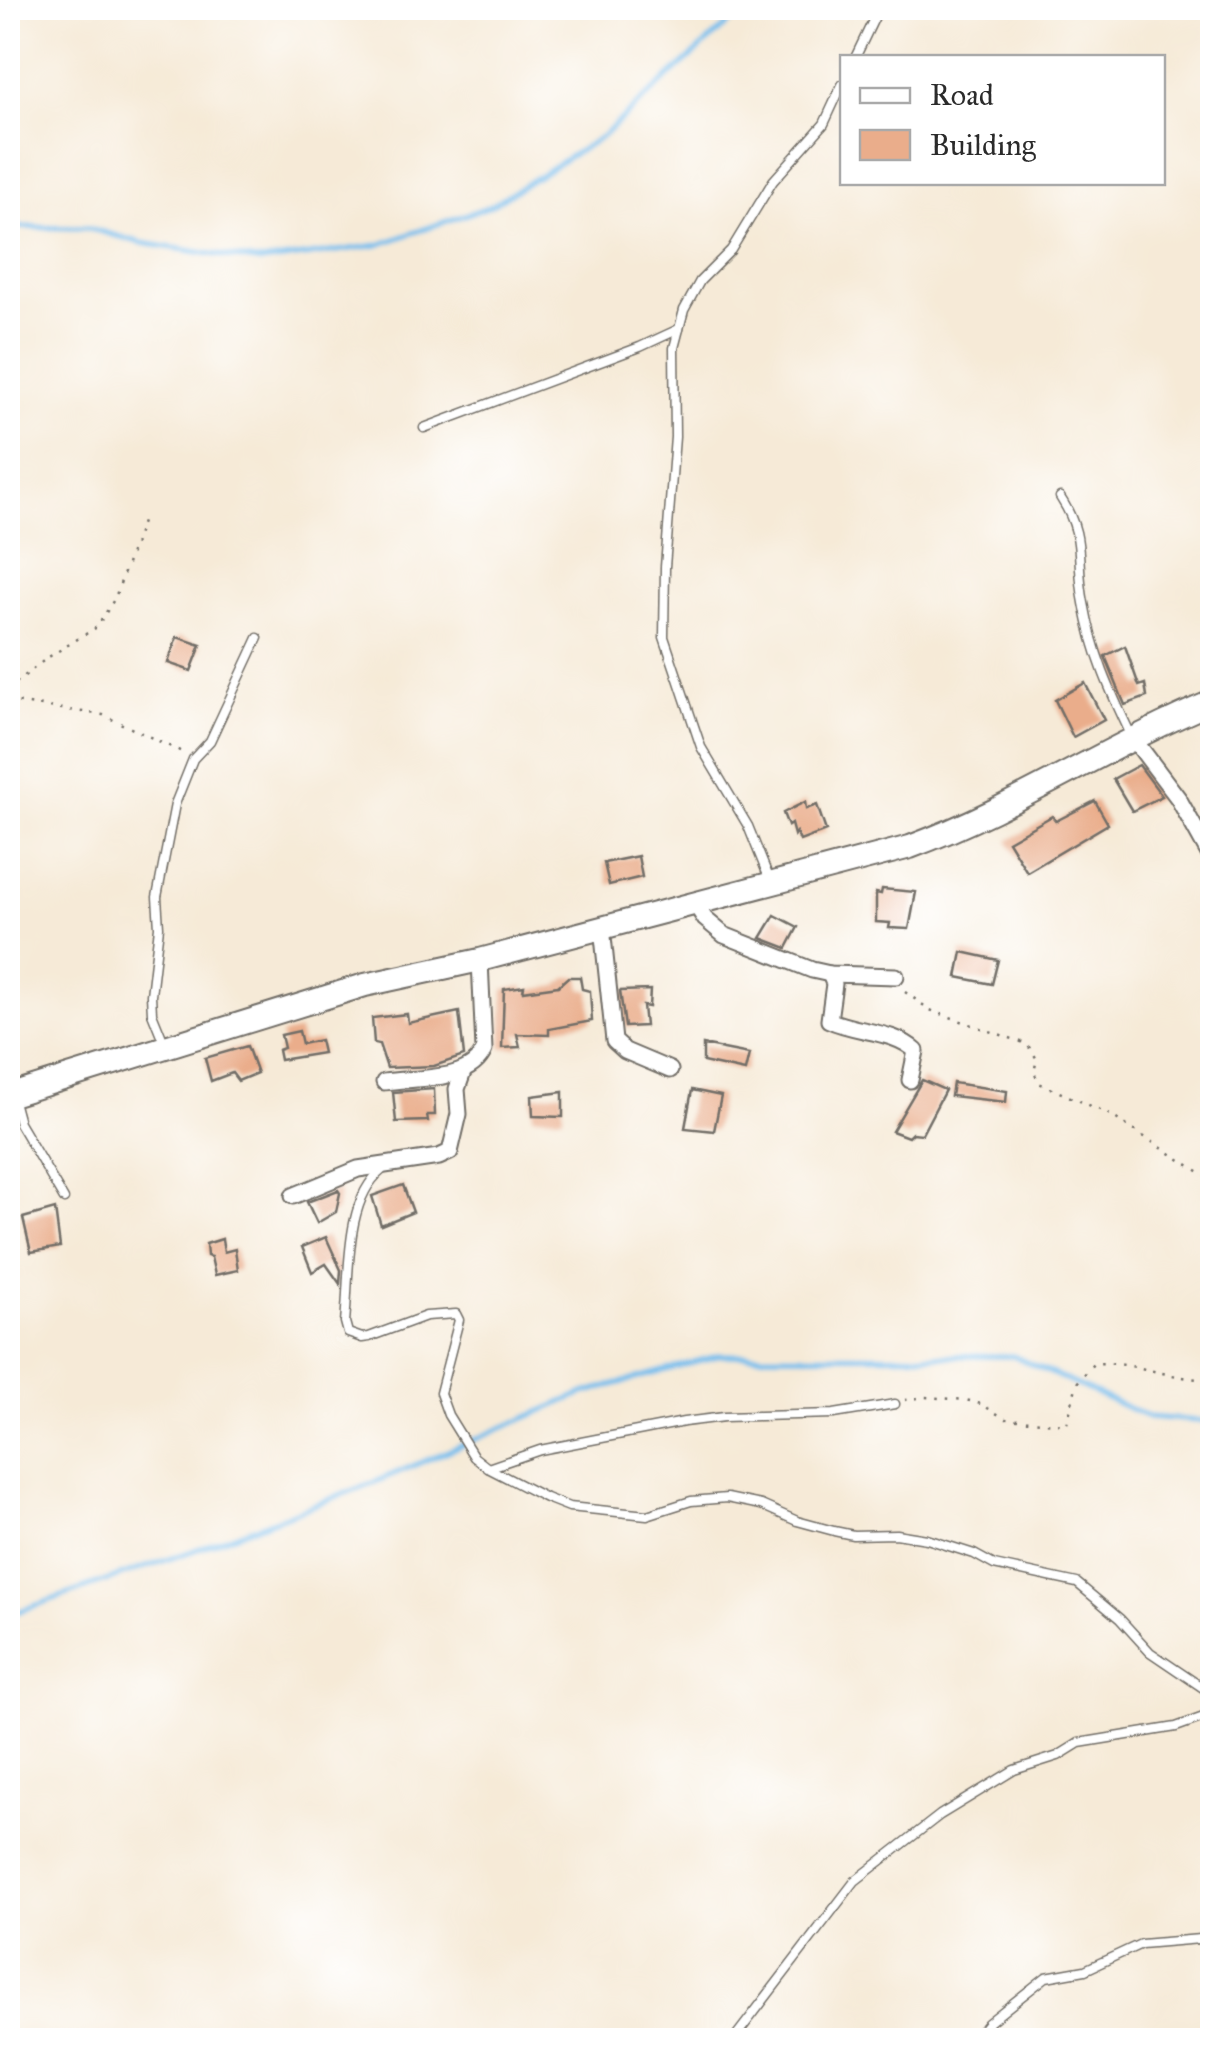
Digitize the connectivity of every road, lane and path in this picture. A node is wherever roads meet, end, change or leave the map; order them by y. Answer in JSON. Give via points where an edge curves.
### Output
{"nodes":[{"id":1,"x":879,"y":8,"type":"edge"},
{"id":2,"x":857,"y":55,"type":"edge"},
{"id":3,"x":840,"y":88,"type":"edge"},
{"id":4,"x":679,"y":329,"type":"junction"},
{"id":5,"x":424,"y":428,"type":"dead end"},
{"id":6,"x":1060,"y":497,"type":"dead end"},
{"id":7,"x":142,"y":522,"type":"dead end"},
{"id":8,"x":258,"y":638,"type":"dead end"},
{"id":9,"x":8,"y":689,"type":"edge"},
{"id":10,"x":8,"y":701,"type":"edge"},
{"id":11,"x":1212,"y":702,"type":"edge"},
{"id":12,"x":1132,"y":737,"type":"junction"},
{"id":13,"x":192,"y":759,"type":"junction"},
{"id":14,"x":1212,"y":859,"type":"edge"},
{"id":15,"x":772,"y":885,"type":"junction"},
{"id":16,"x":696,"y":905,"type":"junction"},
{"id":17,"x":602,"y":927,"type":"junction"},
{"id":18,"x":480,"y":960,"type":"junction"},
{"id":19,"x":830,"y":974,"type":"junction"},
{"id":20,"x":896,"y":976,"type":"joint"},
{"id":21,"x":166,"y":1045,"type":"junction"},
{"id":22,"x":670,"y":1070,"type":"dead end"},
{"id":23,"x":463,"y":1072,"type":"junction"},
{"id":24,"x":910,"y":1080,"type":"dead end"},
{"id":25,"x":384,"y":1082,"type":"dead end"},
{"id":26,"x":10,"y":1095,"type":"edge"},
{"id":27,"x":385,"y":1167,"type":"junction"},
{"id":28,"x":1212,"y":1180,"type":"edge"},
{"id":29,"x":293,"y":1196,"type":"dead end"},
{"id":30,"x":64,"y":1199,"type":"dead end"},
{"id":31,"x":1212,"y":1379,"type":"edge"},
{"id":32,"x":900,"y":1402,"type":"joint"},
{"id":33,"x":488,"y":1468,"type":"junction"},
{"id":34,"x":1212,"y":1694,"type":"edge"},
{"id":35,"x":1212,"y":1714,"type":"edge"},
{"id":36,"x":1212,"y":1938,"type":"edge"},
{"id":37,"x":733,"y":2040,"type":"edge"},
{"id":38,"x":974,"y":2040,"type":"edge"}],
"edges":[{"from":1,"to":2,"type":"lane"},
{"from":3,"to":4,"type":"lane","via":[[824,124],[700,281]]},
{"from":4,"to":5,"type":"lane"},
{"from":4,"to":15,"type":"lane","via":[[664,638],[702,748],[748,826]]},
{"from":6,"to":12,"type":"lane","via":[[1080,536],[1084,604],[1100,671]]},
{"from":7,"to":9,"type":"path","via":[[115,598],[96,626]]},
{"from":8,"to":13,"type":"lane","via":[[210,740]]},
{"from":10,"to":13,"type":"path","via":[[103,715]]},
{"from":11,"to":12,"type":"street"},
{"from":12,"to":14,"type":"street","via":[[1178,798]]},
{"from":12,"to":15,"type":"street","via":[[966,826]]},
{"from":13,"to":21,"type":"lane","via":[[157,897],[150,995]]},
{"from":15,"to":16,"type":"street"},
{"from":16,"to":17,"type":"street"},
{"from":16,"to":19,"type":"street","via":[[724,935]]},
{"from":17,"to":18,"type":"street"},
{"from":17,"to":22,"type":"street","via":[[614,1041]]},
{"from":18,"to":21,"type":"street","via":[[366,984]]},
{"from":18,"to":23,"type":"street","via":[[484,1050]]},
{"from":19,"to":20,"type":"street"},
{"from":19,"to":24,"type":"street","via":[[830,1020],[907,1042],[916,1052]]},
{"from":20,"to":28,"type":"path","via":[[922,1006],[1027,1044],[1040,1084],[1106,1113]]},
{"from":21,"to":26,"type":"street"},
{"from":23,"to":25,"type":"street"},
{"from":23,"to":27,"type":"street","via":[[450,1152]]},
{"from":26,"to":30,"type":"lane","via":[[19,1124]]},
{"from":27,"to":29,"type":"street","via":[[358,1169]]},
{"from":27,"to":33,"type":"lane","via":[[370,1179],[357,1208],[348,1333],[369,1337],[426,1316],[456,1314],[440,1393],[461,1439]]},
{"from":31,"to":32,"type":"path","via":[[1094,1364],[1076,1383],[1067,1424],[1006,1419],[966,1400]]},
{"from":32,"to":33,"type":"lane","via":[[834,1414],[684,1422],[540,1450]]},
{"from":33,"to":34,"type":"lane","via":[[569,1507],[647,1515],[727,1498],[834,1532],[927,1539],[994,1565],[1077,1583],[1150,1652]]},
{"from":35,"to":37,"type":"lane","via":[[1079,1744],[1014,1770],[940,1815],[855,1881]]},
{"from":36,"to":38,"type":"lane","via":[[1142,1944],[1085,1970],[1046,1977]]}]}
